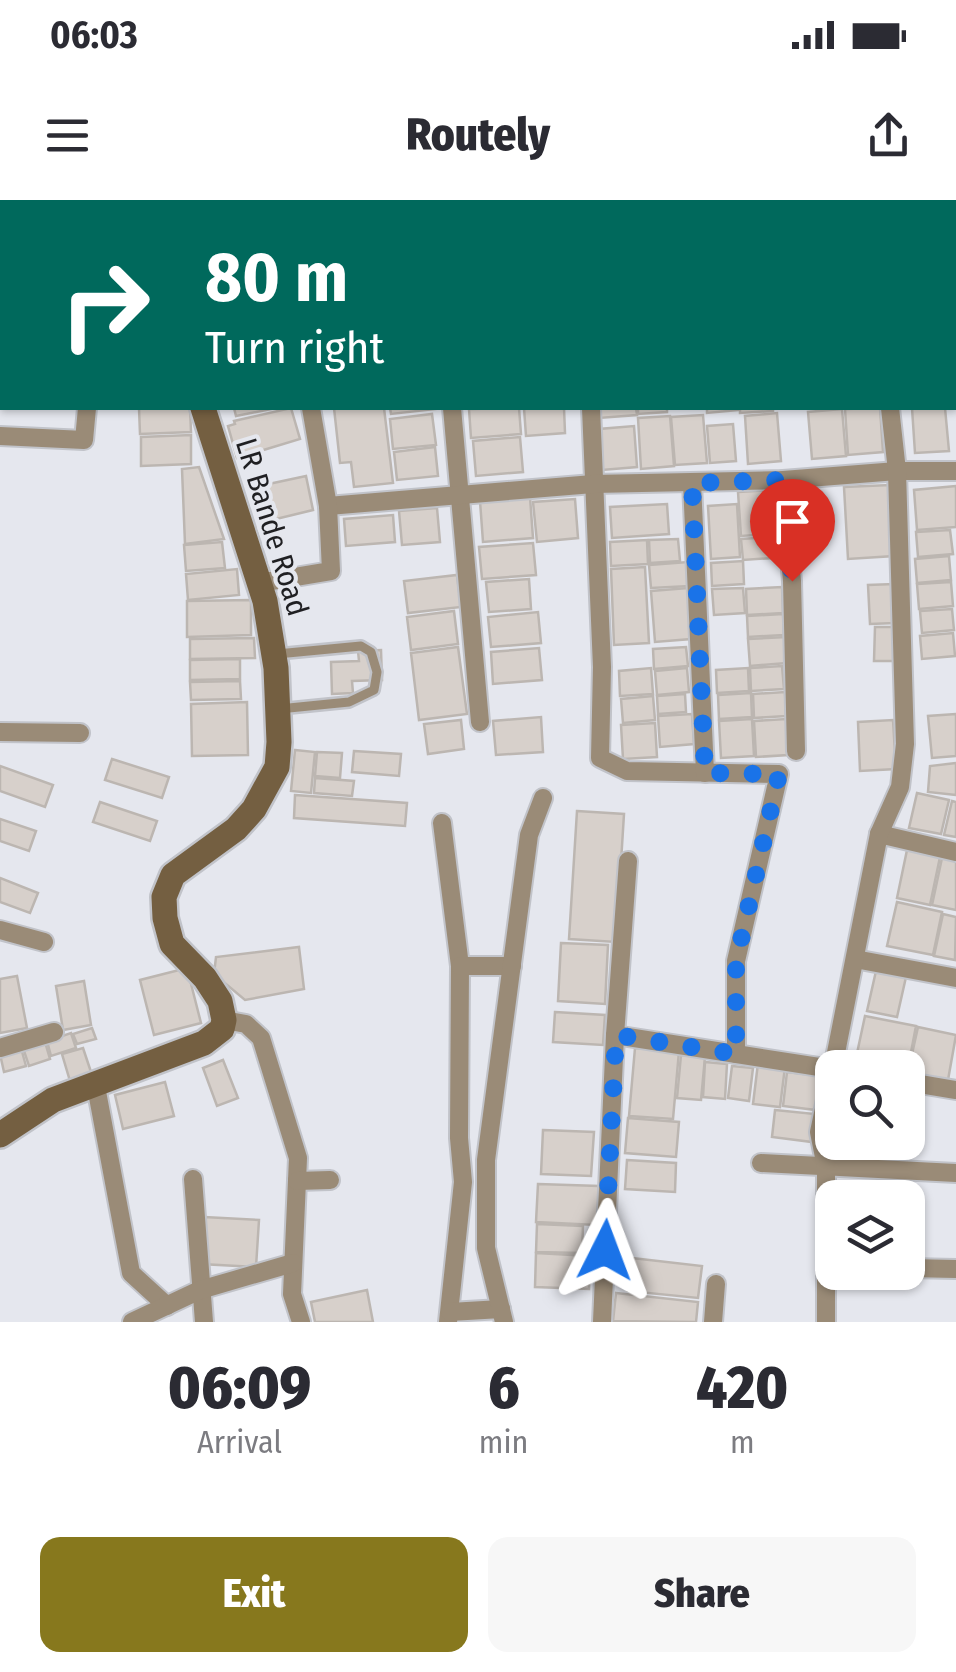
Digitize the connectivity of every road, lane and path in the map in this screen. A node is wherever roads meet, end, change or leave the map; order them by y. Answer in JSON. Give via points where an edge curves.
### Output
{"nodes":[{"id":1,"x":87,"y":410,"type":"edge"},
{"id":2,"x":203,"y":410,"type":"edge"},
{"id":3,"x":311,"y":410,"type":"edge"},
{"id":4,"x":452,"y":410,"type":"edge"},
{"id":5,"x":591,"y":410,"type":"edge"},
{"id":6,"x":890,"y":410,"type":"edge"},
{"id":7,"x":0,"y":436,"type":"edge"},
{"id":8,"x":896,"y":471,"type":"junction"},
{"id":9,"x":956,"y":472,"type":"edge"},
{"id":10,"x":783,"y":480,"type":"junction"},
{"id":11,"x":692,"y":483,"type":"junction"},
{"id":12,"x":593,"y":484,"type":"junction"},
{"id":13,"x":459,"y":494,"type":"junction"},
{"id":14,"x":328,"y":506,"type":"junction"},
{"id":15,"x":259,"y":584,"type":"junction"},
{"id":16,"x":274,"y":654,"type":"junction"},
{"id":17,"x":279,"y":709,"type":"junction"},
{"id":18,"x":480,"y":722,"type":"dead end"},
{"id":19,"x":0,"y":732,"type":"edge"},
{"id":20,"x":80,"y":733,"type":"dead end"},
{"id":21,"x":796,"y":750,"type":"dead end"},
{"id":22,"x":705,"y":773,"type":"junction"},
{"id":23,"x":543,"y":798,"type":"dead end"},
{"id":24,"x":442,"y":822,"type":"dead end"},
{"id":25,"x":878,"y":834,"type":"junction"},
{"id":26,"x":956,"y":852,"type":"edge"},
{"id":27,"x":628,"y":861,"type":"dead end"},
{"id":28,"x":0,"y":930,"type":"edge"},
{"id":29,"x":44,"y":942,"type":"dead end"},
{"id":30,"x":855,"y":959,"type":"junction"},
{"id":31,"x":460,"y":966,"type":"junction"},
{"id":32,"x":512,"y":966,"type":"junction"},
{"id":33,"x":956,"y":978,"type":"edge"},
{"id":34,"x":224,"y":1020,"type":"junction"},
{"id":35,"x":54,"y":1032,"type":"dead end"},
{"id":36,"x":616,"y":1035,"type":"junction"},
{"id":37,"x":0,"y":1048,"type":"edge"},
{"id":38,"x":837,"y":1050,"type":"edge"},
{"id":39,"x":736,"y":1054,"type":"junction"},
{"id":40,"x":815,"y":1066,"type":"edge"},
{"id":41,"x":95,"y":1082,"type":"junction"},
{"id":42,"x":925,"y":1085,"type":"edge"},
{"id":43,"x":956,"y":1090,"type":"edge"},
{"id":44,"x":0,"y":1135,"type":"edge"},
{"id":45,"x":824,"y":1160,"type":"edge"},
{"id":46,"x":761,"y":1163,"type":"dead end"},
{"id":47,"x":826,"y":1167,"type":"junction"},
{"id":48,"x":956,"y":1173,"type":"edge"},
{"id":49,"x":193,"y":1180,"type":"dead end"},
{"id":50,"x":330,"y":1180,"type":"dead end"},
{"id":51,"x":826,"y":1180,"type":"edge"},
{"id":52,"x":297,"y":1181,"type":"junction"},
{"id":53,"x":293,"y":1262,"type":"junction"},
{"id":54,"x":925,"y":1268,"type":"edge"},
{"id":55,"x":956,"y":1268,"type":"edge"},
{"id":56,"x":716,"y":1284,"type":"dead end"},
{"id":57,"x":200,"y":1290,"type":"junction"},
{"id":58,"x":828,"y":1290,"type":"edge"},
{"id":59,"x":167,"y":1306,"type":"junction"},
{"id":60,"x":502,"y":1315,"type":"edge"},
{"id":61,"x":449,"y":1317,"type":"edge"},
{"id":62,"x":132,"y":1322,"type":"edge"},
{"id":63,"x":204,"y":1322,"type":"edge"},
{"id":64,"x":301,"y":1322,"type":"edge"},
{"id":65,"x":602,"y":1322,"type":"edge"},
{"id":66,"x":713,"y":1322,"type":"edge"},
{"id":67,"x":826,"y":1322,"type":"edge"}],
"edges":[{"from":1,"to":7,"type":"street","via":[[84,440]]},
{"from":2,"to":15,"type":"street","name":"LR Bande Road"},
{"from":3,"to":14,"type":"street"},
{"from":4,"to":13,"type":"street"},
{"from":5,"to":12,"type":"street"},
{"from":6,"to":8,"type":"street"},
{"from":8,"to":9,"type":"street"},
{"from":8,"to":10,"type":"street"},
{"from":8,"to":25,"type":"street","via":[[905,744],[900,787]]},
{"from":10,"to":11,"type":"street"},
{"from":10,"to":21,"type":"street"},
{"from":11,"to":12,"type":"street"},
{"from":11,"to":22,"type":"street"},
{"from":12,"to":13,"type":"street"},
{"from":12,"to":22,"type":"street","via":[[600,758],[628,771]]},
{"from":13,"to":14,"type":"street"},
{"from":13,"to":18,"type":"street"},
{"from":14,"to":15,"type":"street","via":[[331,571]]},
{"from":15,"to":16,"type":"street","name":"LR Bande Road"},
{"from":16,"to":17,"type":"street","name":"LR Bande Road"},
{"from":16,"to":17,"type":"lane","via":[[361,646],[372,652],[377,672],[374,690],[349,702]]},
{"from":17,"to":34,"type":"street","name":"LR Bande Road","via":[[278,766],[270,784],[236,829],[173,875],[164,897],[172,944],[206,978]]},
{"from":19,"to":20,"type":"street"},
{"from":22,"to":39,"type":"street","via":[[779,774],[736,962]]},
{"from":23,"to":32,"type":"street","via":[[529,835]]},
{"from":24,"to":31,"type":"street"},
{"from":25,"to":26,"type":"street"},
{"from":25,"to":30,"type":"street"},
{"from":27,"to":36,"type":"street"},
{"from":28,"to":29,"type":"street"},
{"from":30,"to":33,"type":"street"},
{"from":30,"to":38,"type":"street"},
{"from":31,"to":32,"type":"street"},
{"from":31,"to":61,"type":"street","via":[[464,1182]]},
{"from":32,"to":60,"type":"street","via":[[486,1160],[486,1248]]},
{"from":34,"to":41,"type":"street","via":[[213,1039]]},
{"from":34,"to":52,"type":"street","via":[[246,1024],[261,1038],[298,1158]]},
{"from":35,"to":37,"type":"street"},
{"from":36,"to":39,"type":"street"},
{"from":36,"to":65,"type":"street"},
{"from":39,"to":40,"type":"street"},
{"from":41,"to":44,"type":"street"},
{"from":41,"to":59,"type":"street","via":[[131,1273]]},
{"from":42,"to":43,"type":"street"},
{"from":45,"to":47,"type":"street"},
{"from":46,"to":47,"type":"street"},
{"from":47,"to":48,"type":"street"},
{"from":47,"to":51,"type":"street"},
{"from":49,"to":57,"type":"street"},
{"from":50,"to":52,"type":"street"},
{"from":52,"to":53,"type":"street"},
{"from":53,"to":57,"type":"street"},
{"from":53,"to":64,"type":"street","via":[[292,1294]]},
{"from":54,"to":55,"type":"street"},
{"from":56,"to":66,"type":"street"},
{"from":57,"to":59,"type":"street"},
{"from":57,"to":63,"type":"street"},
{"from":58,"to":67,"type":"street"},
{"from":59,"to":62,"type":"street"},
{"from":60,"to":61,"type":"street"}]}
